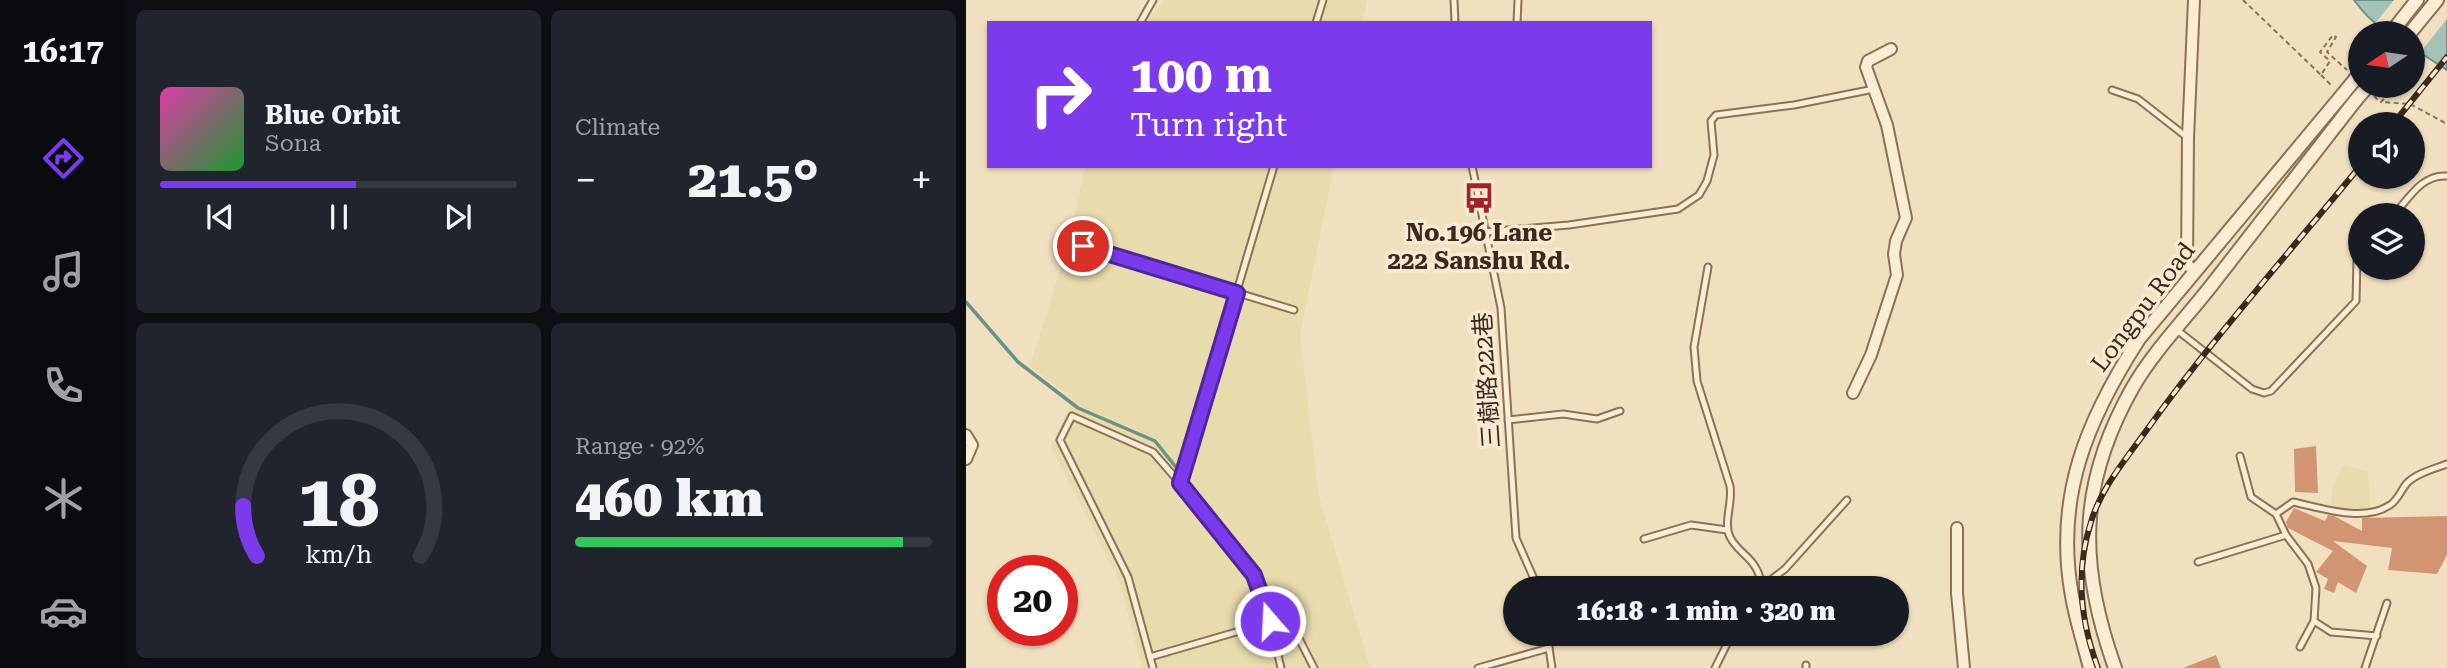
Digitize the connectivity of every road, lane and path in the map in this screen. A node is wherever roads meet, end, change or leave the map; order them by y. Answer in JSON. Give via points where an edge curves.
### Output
{"nodes":[{"id":1,"x":1153,"y":0,"type":"edge"},
{"id":2,"x":1323,"y":0,"type":"edge"},
{"id":3,"x":1454,"y":0,"type":"edge"},
{"id":4,"x":1518,"y":0,"type":"edge"},
{"id":5,"x":2194,"y":0,"type":"edge"},
{"id":6,"x":2243,"y":0,"type":"edge"},
{"id":7,"x":2417,"y":0,"type":"edge"},
{"id":8,"x":2437,"y":0,"type":"edge"},
{"id":9,"x":1141,"y":21,"type":"edge"},
{"id":10,"x":1317,"y":21,"type":"edge"},
{"id":11,"x":1455,"y":21,"type":"edge"},
{"id":12,"x":1517,"y":21,"type":"edge"},
{"id":13,"x":2400,"y":21,"type":"edge"},
{"id":14,"x":2420,"y":21,"type":"edge"},
{"id":15,"x":1891,"y":49,"type":"dead end"},
{"id":16,"x":2348,"y":68,"type":"edge"},
{"id":17,"x":2321,"y":75,"type":"junction"},
{"id":18,"x":2348,"y":81,"type":"edge"},
{"id":19,"x":1874,"y":89,"type":"junction"},
{"id":20,"x":2112,"y":90,"type":"dead end"},
{"id":21,"x":2338,"y":90,"type":"junction"},
{"id":22,"x":2358,"y":98,"type":"edge"},
{"id":23,"x":2384,"y":98,"type":"edge"},
{"id":24,"x":2447,"y":124,"type":"edge"},
{"id":25,"x":2188,"y":138,"type":"junction"},
{"id":26,"x":1273,"y":168,"type":"edge"},
{"id":27,"x":1472,"y":168,"type":"edge"},
{"id":28,"x":2447,"y":176,"type":"edge"},
{"id":29,"x":2404,"y":203,"type":"edge"},
{"id":30,"x":1484,"y":232,"type":"junction"},
{"id":31,"x":1083,"y":246,"type":"dead end"},
{"id":32,"x":1708,"y":267,"type":"dead end"},
{"id":33,"x":2195,"y":270,"type":"junction"},
{"id":34,"x":2356,"y":280,"type":"edge"},
{"id":35,"x":1237,"y":293,"type":"junction"},
{"id":36,"x":1294,"y":310,"type":"dead end"},
{"id":37,"x":2177,"y":330,"type":"junction"},
{"id":38,"x":1853,"y":393,"type":"dead end"},
{"id":39,"x":1620,"y":411,"type":"dead end"},
{"id":40,"x":1508,"y":421,"type":"junction"},
{"id":41,"x":966,"y":435,"type":"edge"},
{"id":42,"x":2240,"y":456,"type":"dead end"},
{"id":43,"x":966,"y":459,"type":"edge"},
{"id":44,"x":2447,"y":464,"type":"edge"},
{"id":45,"x":1180,"y":483,"type":"junction"},
{"id":46,"x":1847,"y":500,"type":"dead end"},
{"id":47,"x":2276,"y":514,"type":"junction"},
{"id":48,"x":1958,"y":528,"type":"dead end"},
{"id":49,"x":1727,"y":530,"type":"junction"},
{"id":50,"x":2286,"y":535,"type":"junction"},
{"id":51,"x":1644,"y":539,"type":"dead end"},
{"id":52,"x":2198,"y":562,"type":"dead end"},
{"id":53,"x":1533,"y":576,"type":"edge"},
{"id":54,"x":1759,"y":576,"type":"edge"},
{"id":55,"x":1775,"y":576,"type":"edge"},
{"id":56,"x":2387,"y":603,"type":"dead end"},
{"id":57,"x":1270,"y":621,"type":"junction"},
{"id":58,"x":2314,"y":621,"type":"junction"},
{"id":59,"x":2376,"y":636,"type":"junction"},
{"id":60,"x":1726,"y":646,"type":"edge"},
{"id":61,"x":2300,"y":647,"type":"dead end"},
{"id":62,"x":1549,"y":648,"type":"joint"},
{"id":63,"x":1150,"y":657,"type":"junction"},
{"id":64,"x":1153,"y":668,"type":"edge"},
{"id":65,"x":1281,"y":668,"type":"edge"},
{"id":66,"x":1314,"y":668,"type":"edge"},
{"id":67,"x":1478,"y":668,"type":"edge"},
{"id":68,"x":1552,"y":668,"type":"edge"},
{"id":69,"x":1715,"y":668,"type":"edge"},
{"id":70,"x":1964,"y":668,"type":"edge"},
{"id":71,"x":2090,"y":668,"type":"edge"},
{"id":72,"x":2115,"y":668,"type":"edge"},
{"id":73,"x":2365,"y":668,"type":"edge"}],
"edges":[{"from":1,"to":9,"type":"lane"},
{"from":2,"to":10,"type":"lane"},
{"from":3,"to":11,"type":"lane"},
{"from":4,"to":12,"type":"lane"},
{"from":5,"to":25,"type":"street"},
{"from":6,"to":17,"type":"path"},
{"from":7,"to":13,"type":"street"},
{"from":8,"to":14,"type":"street"},
{"from":15,"to":19,"type":"street","via":[[1868,61]]},
{"from":16,"to":17,"type":"path","via":[[2327,52],[2333,35],[2320,52],[2330,61]]},
{"from":17,"to":21,"type":"path"},
{"from":18,"to":21,"type":"street","name":"Longpu Road","bridge":true},
{"from":19,"to":30,"type":"lane","via":[[1794,106],[1716,114],[1711,121],[1714,155],[1707,181],[1699,195],[1678,209]]},
{"from":19,"to":38,"type":"street","via":[[1887,125],[1906,218],[1896,241],[1897,275],[1871,355]]},
{"from":20,"to":25,"type":"lane","via":[[2138,99]]},
{"from":21,"to":33,"type":"street","name":"Longpu Road"},
{"from":22,"to":37,"type":"street","name":"Longpu Road","bridge":true},
{"from":23,"to":24,"type":"path","via":[[2381,102],[2410,104]]},
{"from":25,"to":33,"type":"street","via":[[2187,265]]},
{"from":26,"to":35,"type":"lane"},
{"from":27,"to":30,"type":"lane","name":"三樹路222巷"},
{"from":28,"to":29,"type":"lane","via":[[2431,177]]},
{"from":30,"to":40,"type":"lane","name":"三樹路222巷","via":[[1501,309]]},
{"from":31,"to":35,"type":"lane"},
{"from":32,"to":49,"type":"lane","via":[[1694,347],[1696,381],[1730,486]]},
{"from":33,"to":71,"type":"street","name":"Longpu Road","via":[[2111,383],[2073,479],[2067,547],[2072,596]]},
{"from":34,"to":37,"type":"lane","via":[[2356,301],[2271,391],[2264,393],[2252,389]]},
{"from":35,"to":36,"type":"lane"},
{"from":35,"to":45,"type":"lane"},
{"from":37,"to":72,"type":"street","name":"Longpu Road","via":[[2135,385],[2107,439],[2095,484],[2089,517],[2091,588]]},
{"from":39,"to":40,"type":"lane","via":[[1597,419],[1563,414]]},
{"from":40,"to":53,"type":"lane","name":"三樹路222巷","via":[[1516,538]]},
{"from":41,"to":43,"type":"street","via":[[972,445]]},
{"from":42,"to":47,"type":"lane","via":[[2251,497]]},
{"from":44,"to":47,"type":"lane","via":[[2416,476],[2392,503],[2375,513],[2343,513],[2293,502]]},
{"from":45,"to":57,"type":"lane","via":[[1254,575]]},
{"from":45,"to":63,"type":"lane","via":[[1153,452],[1072,416],[1060,440],[1128,577]]},
{"from":46,"to":55,"type":"lane"},
{"from":47,"to":50,"type":"lane"},
{"from":48,"to":70,"type":"street","via":[[1957,593]]},
{"from":49,"to":51,"type":"lane","via":[[1692,526]]},
{"from":49,"to":54,"type":"lane","via":[[1755,563]]},
{"from":50,"to":52,"type":"lane"},
{"from":50,"to":58,"type":"lane","via":[[2308,564],[2316,588]]},
{"from":56,"to":59,"type":"lane"},
{"from":57,"to":63,"type":"lane"},
{"from":57,"to":65,"type":"lane"},
{"from":57,"to":66,"type":"lane","via":[[1288,617]]},
{"from":58,"to":59,"type":"lane","via":[[2331,632]]},
{"from":58,"to":61,"type":"lane"},
{"from":59,"to":73,"type":"lane"},
{"from":60,"to":69,"type":"lane"},
{"from":62,"to":67,"type":"lane"},
{"from":62,"to":68,"type":"lane"},
{"from":63,"to":64,"type":"lane"}]}
